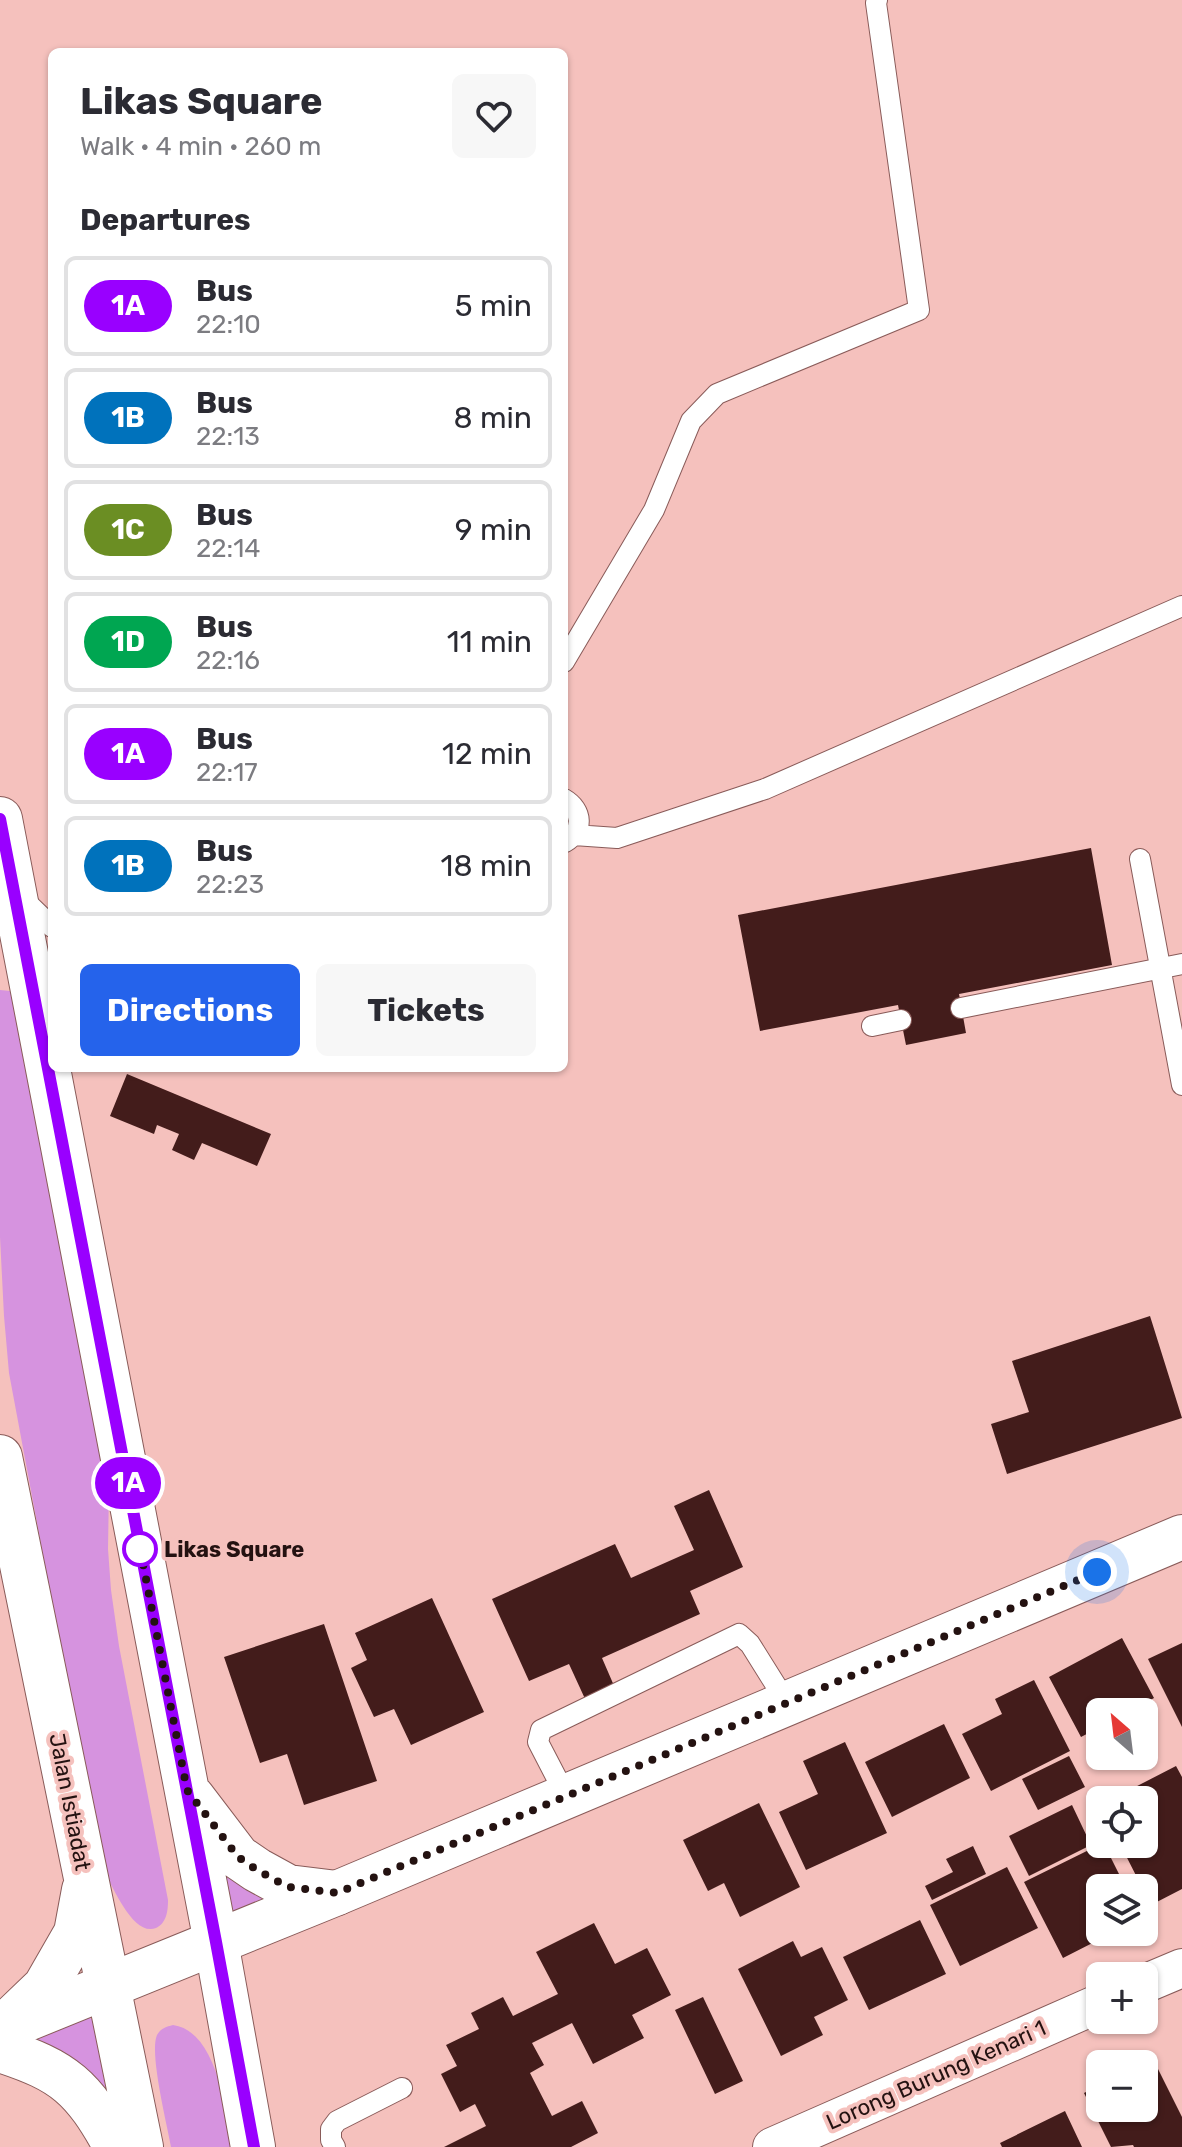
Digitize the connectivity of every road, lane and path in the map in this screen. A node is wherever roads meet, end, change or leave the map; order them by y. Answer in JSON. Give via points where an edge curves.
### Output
{"nodes":[{"id":1,"x":877,"y":0,"type":"edge"},
{"id":2,"x":1182,"y":606,"type":"edge"},
{"id":3,"x":568,"y":655,"type":"edge"},
{"id":4,"x":568,"y":802,"type":"edge"},
{"id":5,"x":0,"y":819,"type":"edge"},
{"id":6,"x":569,"y":839,"type":"edge"},
{"id":7,"x":1140,"y":859,"type":"dead end"},
{"id":8,"x":14,"y":890,"type":"junction"},
{"id":9,"x":48,"y":923,"type":"edge"},
{"id":10,"x":1182,"y":964,"type":"edge"},
{"id":11,"x":1159,"y":968,"type":"junction"},
{"id":12,"x":961,"y":1008,"type":"dead end"},
{"id":13,"x":901,"y":1020,"type":"dead end"},
{"id":14,"x":872,"y":1026,"type":"dead end"},
{"id":15,"x":48,"y":1068,"type":"edge"},
{"id":16,"x":49,"y":1072,"type":"edge"},
{"id":17,"x":70,"y":1072,"type":"edge"},
{"id":18,"x":1182,"y":1085,"type":"edge"},
{"id":19,"x":56,"y":1110,"type":"junction"},
{"id":20,"x":0,"y":1457,"type":"edge"},
{"id":21,"x":1182,"y":1537,"type":"edge"},
{"id":22,"x":787,"y":1703,"type":"junction"},
{"id":23,"x":187,"y":1790,"type":"junction"},
{"id":24,"x":566,"y":1796,"type":"junction"},
{"id":25,"x":86,"y":1880,"type":"junction"},
{"id":26,"x":337,"y":1893,"type":"junction"},
{"id":27,"x":216,"y":1942,"type":"junction"},
{"id":28,"x":1182,"y":1968,"type":"edge"},
{"id":29,"x":1158,"y":1978,"type":"edge"},
{"id":30,"x":107,"y":1987,"type":"junction"},
{"id":31,"x":1086,"y":2009,"type":"edge"},
{"id":32,"x":0,"y":2030,"type":"edge"},
{"id":33,"x":0,"y":2050,"type":"edge"},
{"id":34,"x":402,"y":2088,"type":"dead end"},
{"id":35,"x":116,"y":2147,"type":"edge"},
{"id":36,"x":141,"y":2147,"type":"edge"},
{"id":37,"x":253,"y":2147,"type":"edge"},
{"id":38,"x":335,"y":2147,"type":"edge"},
{"id":39,"x":772,"y":2147,"type":"edge"}],
"edges":[{"from":1,"to":3,"type":"lane","via":[[919,310],[717,394],[691,421],[654,510]]},
{"from":2,"to":6,"type":"lane","via":[[765,789],[617,838]]},
{"from":4,"to":6,"type":"lane","via":[[578,813],[578,828]]},
{"from":5,"to":8,"type":"main road"},
{"from":7,"to":11,"type":"lane"},
{"from":8,"to":9,"type":"lane"},
{"from":8,"to":15,"type":"main road"},
{"from":10,"to":11,"type":"lane"},
{"from":11,"to":12,"type":"lane"},
{"from":11,"to":18,"type":"lane"},
{"from":13,"to":14,"type":"lane"},
{"from":16,"to":19,"type":"main road"},
{"from":17,"to":19,"type":"lane"},
{"from":19,"to":23,"type":"main road"},
{"from":20,"to":25,"type":"main road","name":"Jalan Istiadat"},
{"from":21,"to":22,"type":"main road"},
{"from":22,"to":24,"type":"main road"},
{"from":22,"to":24,"type":"lane","via":[[739,1634],[541,1730],[538,1742]]},
{"from":23,"to":26,"type":"main road","via":[[238,1857],[288,1887]]},
{"from":23,"to":27,"type":"main road"},
{"from":24,"to":26,"type":"main road"},
{"from":25,"to":30,"type":"main road","name":"Jalan Istiadat"},
{"from":25,"to":32,"type":"main road","via":[[76,1933],[45,1987]]},
{"from":26,"to":27,"type":"main road"},
{"from":27,"to":30,"type":"main road"},
{"from":27,"to":37,"type":"main road"},
{"from":28,"to":29,"type":"street"},
{"from":30,"to":32,"type":"main road"},
{"from":30,"to":36,"type":"main road","name":"Jalan Istiadat"},
{"from":31,"to":39,"type":"street","name":"Lorong Burung Kenari 1"},
{"from":33,"to":35,"type":"main road","via":[[51,2069],[73,2085]]},
{"from":34,"to":38,"type":"lane","via":[[337,2121],[331,2129]]}]}
